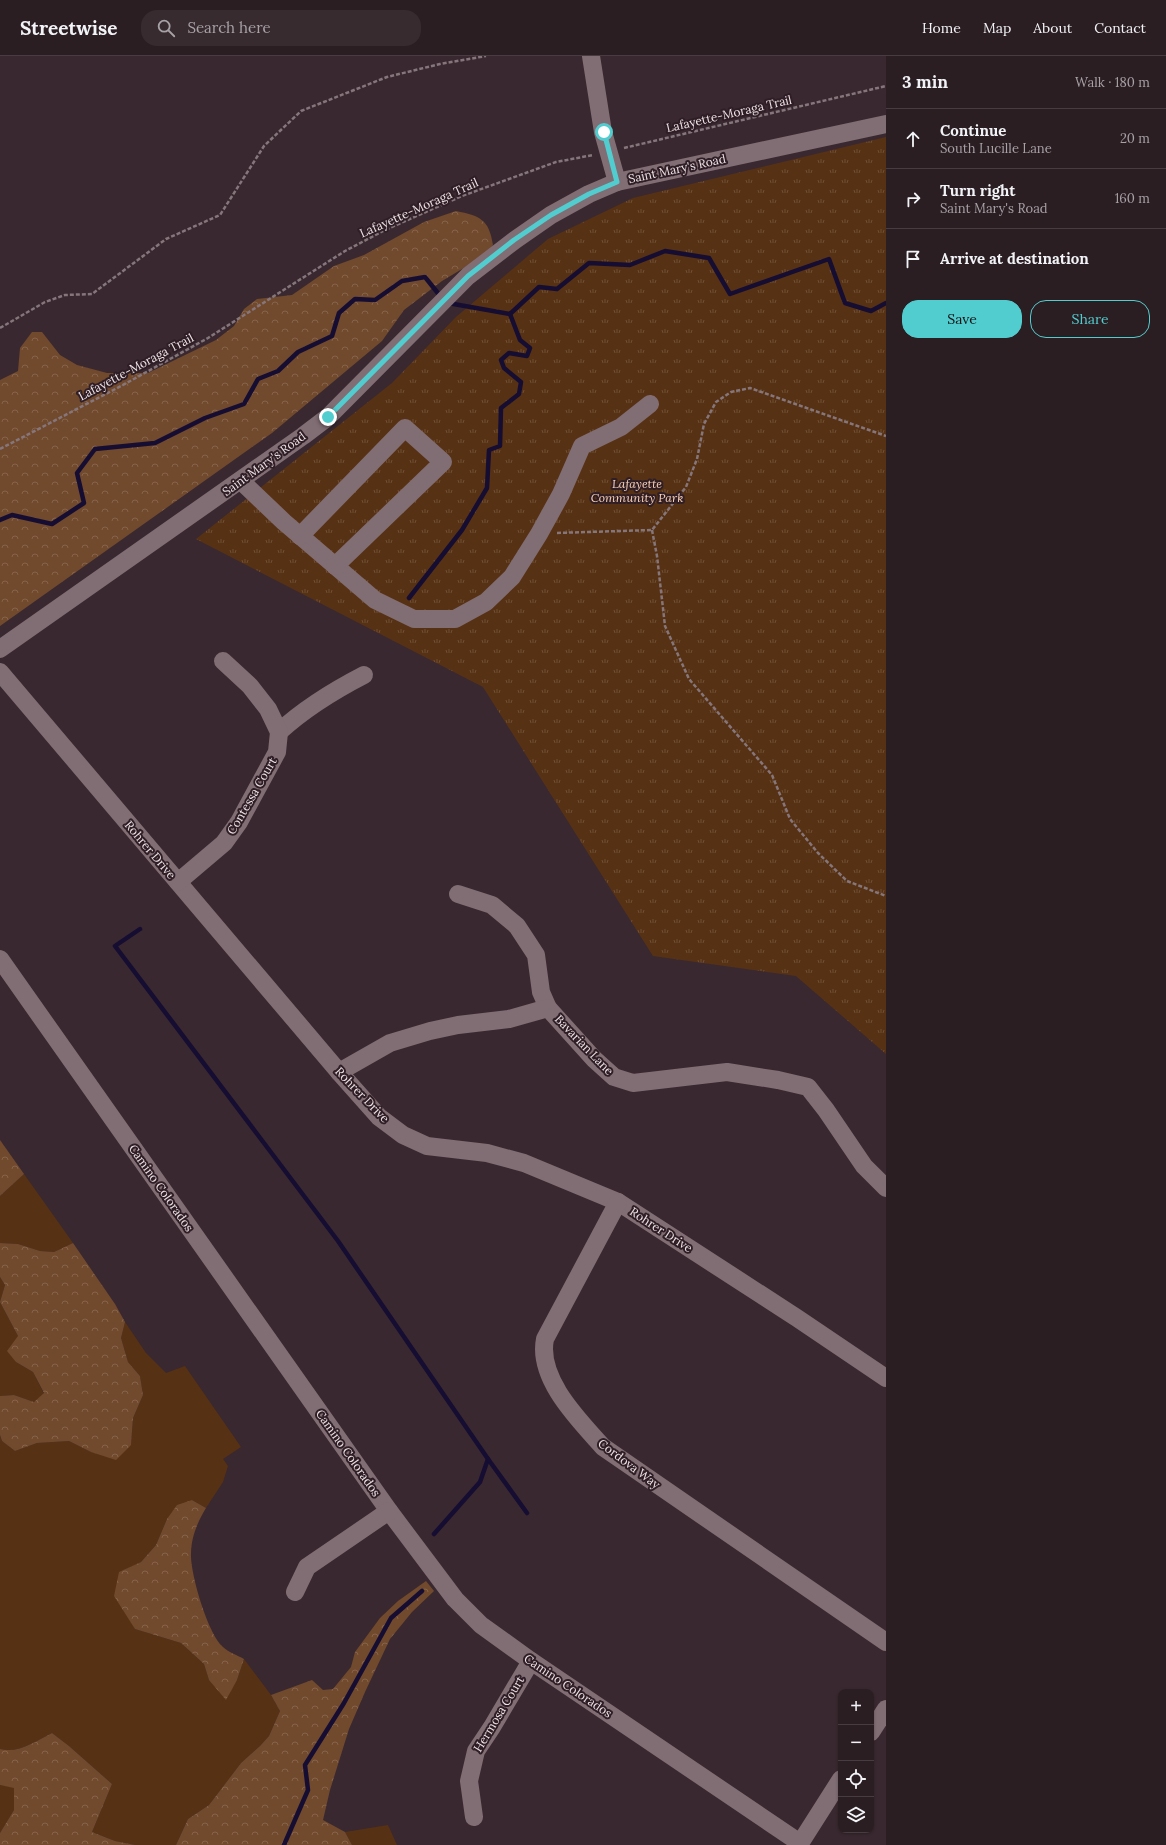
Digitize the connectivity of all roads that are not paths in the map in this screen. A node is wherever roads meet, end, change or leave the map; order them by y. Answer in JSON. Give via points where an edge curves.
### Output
{"nodes":[{"id":1,"x":591,"y":56,"type":"edge"},
{"id":2,"x":886,"y":124,"type":"edge"},
{"id":3,"x":617,"y":182,"type":"junction"},
{"id":4,"x":650,"y":404,"type":"dead end"},
{"id":5,"x":241,"y":481,"type":"junction"},
{"id":6,"x":300,"y":536,"type":"junction"},
{"id":7,"x":335,"y":566,"type":"junction"},
{"id":8,"x":0,"y":649,"type":"edge"},
{"id":9,"x":223,"y":661,"type":"dead end"},
{"id":10,"x":0,"y":672,"type":"edge"},
{"id":11,"x":364,"y":675,"type":"dead end"},
{"id":12,"x":279,"y":732,"type":"junction"},
{"id":13,"x":178,"y":882,"type":"junction"},
{"id":14,"x":458,"y":894,"type":"dead end"},
{"id":15,"x":0,"y":959,"type":"edge"},
{"id":16,"x":548,"y":1008,"type":"junction"},
{"id":17,"x":339,"y":1072,"type":"junction"},
{"id":18,"x":886,"y":1188,"type":"edge"},
{"id":19,"x":618,"y":1202,"type":"junction"},
{"id":20,"x":886,"y":1378,"type":"edge"},
{"id":21,"x":388,"y":1511,"type":"junction"},
{"id":22,"x":294,"y":1592,"type":"dead end"},
{"id":23,"x":886,"y":1642,"type":"edge"},
{"id":24,"x":531,"y":1661,"type":"junction"},
{"id":25,"x":886,"y":1709,"type":"edge"},
{"id":26,"x":874,"y":1727,"type":"edge"},
{"id":27,"x":838,"y":1784,"type":"edge"},
{"id":28,"x":474,"y":1816,"type":"dead end"},
{"id":29,"x":800,"y":1844,"type":"edge"}],
"edges":[{"from":1,"to":3,"type":"street","via":[[604,132]]},
{"from":2,"to":3,"type":"street","name":"Saint Mary's Road"},
{"from":3,"to":5,"type":"street","name":"Saint Mary's Road","via":[[551,215],[468,276],[328,417]]},
{"from":4,"to":7,"type":"street","via":[[621,427],[582,446],[561,494],[512,577],[486,602],[455,619],[414,619],[375,600]]},
{"from":5,"to":6,"type":"street"},
{"from":5,"to":8,"type":"street","name":"Saint Mary's Road"},
{"from":6,"to":7,"type":"street"},
{"from":6,"to":7,"type":"street","via":[[404,428],[443,462]]},
{"from":9,"to":12,"type":"street","name":"Contessa Court","via":[[250,686],[268,709]]},
{"from":10,"to":13,"type":"street","name":"Rohrer Drive"},
{"from":11,"to":12,"type":"street","via":[[314,703]]},
{"from":12,"to":13,"type":"street","name":"Contessa Court","via":[[278,752],[239,822],[224,843]]},
{"from":13,"to":17,"type":"street","name":"Rohrer Drive"},
{"from":14,"to":16,"type":"street","via":[[492,905],[517,926],[536,954],[541,992]]},
{"from":15,"to":21,"type":"street","name":"Camino Colorados"},
{"from":16,"to":17,"type":"street","name":"Bavarian Lane","via":[[509,1018],[437,1029],[403,1039],[390,1043]]},
{"from":16,"to":18,"type":"street","name":"Bavarian Lane","via":[[614,1077],[633,1083],[727,1072],[808,1087],[864,1166]]},
{"from":17,"to":19,"type":"street","name":"Rohrer Drive","via":[[379,1117],[403,1135],[427,1146],[487,1153],[524,1163]]},
{"from":19,"to":20,"type":"street","name":"Rohrer Drive"},
{"from":19,"to":23,"type":"street","name":"Cordova Way","via":[[545,1339],[545,1362],[569,1408],[603,1447]]},
{"from":21,"to":22,"type":"street","via":[[307,1567]]},
{"from":21,"to":24,"type":"street","name":"Camino Colorados","via":[[455,1599],[481,1625]]},
{"from":24,"to":28,"type":"street","name":"Hermosa Court","via":[[476,1751],[469,1782]]},
{"from":24,"to":29,"type":"street","name":"Camino Colorados"},
{"from":25,"to":26,"type":"street"},
{"from":27,"to":29,"type":"street"}]}
